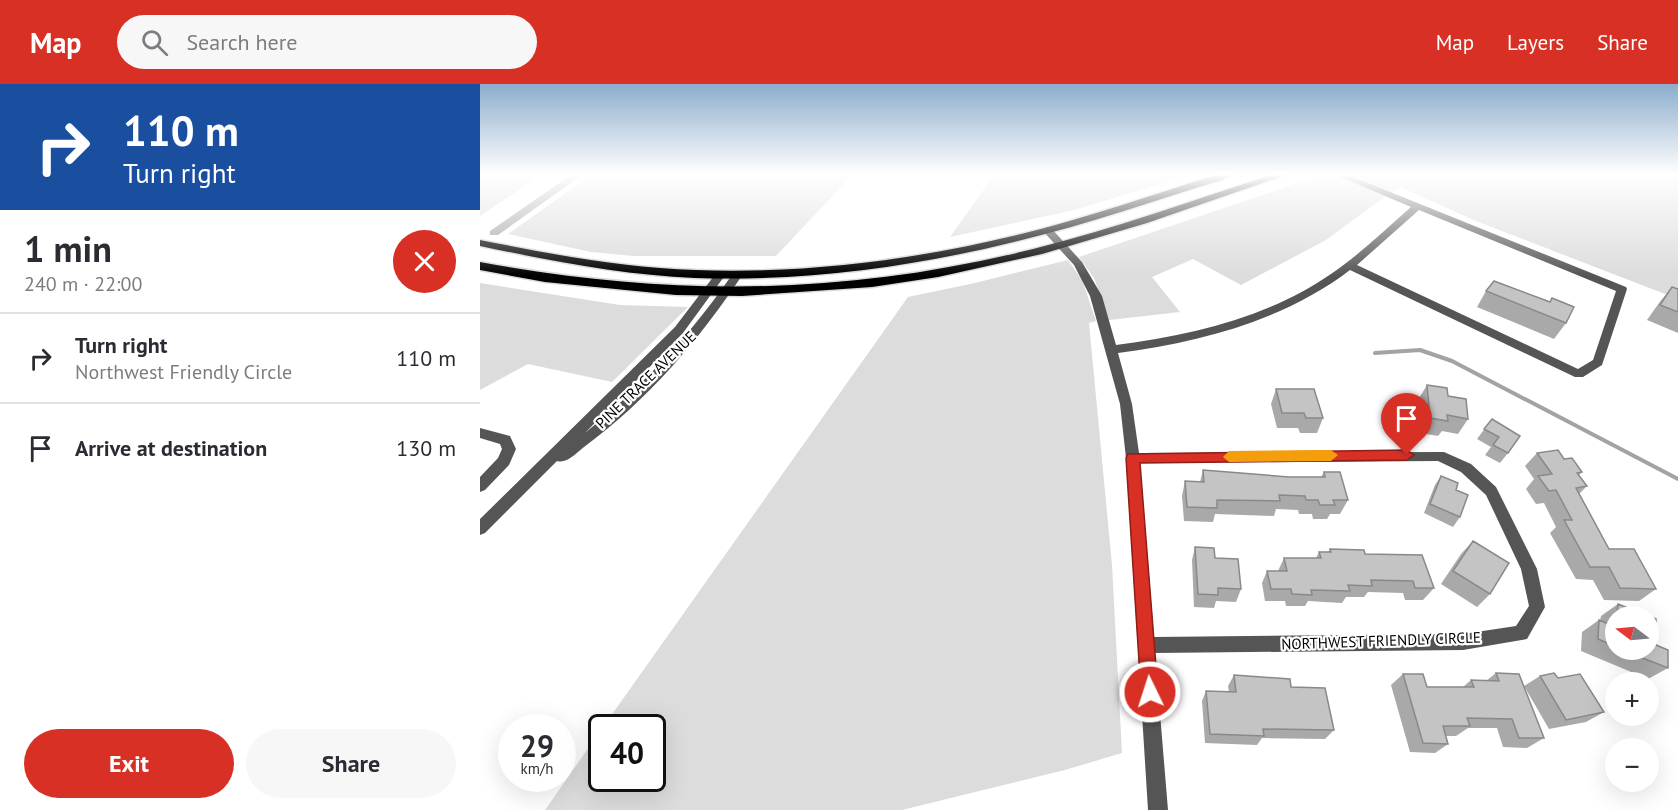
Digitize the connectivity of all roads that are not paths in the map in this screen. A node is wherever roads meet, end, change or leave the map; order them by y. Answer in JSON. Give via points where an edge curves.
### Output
{"nodes":[{"id":1,"x":1116,"y":209,"type":"edge"},
{"id":2,"x":1175,"y":209,"type":"edge"},
{"id":3,"x":1415,"y":209,"type":"edge"},
{"id":4,"x":1422,"y":209,"type":"edge"},
{"id":5,"x":1047,"y":230,"type":"junction"},
{"id":6,"x":480,"y":243,"type":"edge"},
{"id":7,"x":1062,"y":245,"type":"junction"},
{"id":8,"x":1348,"y":265,"type":"junction"},
{"id":9,"x":480,"y":266,"type":"edge"},
{"id":10,"x":721,"y":274,"type":"junction"},
{"id":11,"x":738,"y":274,"type":"junction"},
{"id":12,"x":707,"y":293,"type":"junction"},
{"id":13,"x":726,"y":293,"type":"junction"},
{"id":14,"x":1111,"y":350,"type":"junction"},
{"id":15,"x":480,"y":433,"type":"edge"},
{"id":16,"x":1133,"y":458,"type":"junction"},
{"id":17,"x":539,"y":471,"type":"junction"},
{"id":18,"x":480,"y":486,"type":"edge"},
{"id":19,"x":480,"y":529,"type":"edge"},
{"id":20,"x":1146,"y":645,"type":"junction"},
{"id":21,"x":1158,"y":810,"type":"edge"}],
"edges":[{"from":1,"to":5,"type":"main road"},
{"from":2,"to":7,"type":"main road"},
{"from":3,"to":8,"type":"street"},
{"from":4,"to":8,"type":"street","via":[[1622,290],[1598,362],[1579,374]]},
{"from":5,"to":7,"type":"street"},
{"from":5,"to":11,"type":"main road","via":[[898,261]]},
{"from":6,"to":10,"type":"main road","via":[[604,267]]},
{"from":7,"to":13,"type":"main road","via":[[904,278],[807,290]]},
{"from":7,"to":14,"type":"street","via":[[1096,296]]},
{"from":8,"to":14,"type":"street","via":[[1289,303],[1218,331]]},
{"from":9,"to":12,"type":"main road","via":[[582,285]]},
{"from":10,"to":11,"type":"main road"},
{"from":10,"to":12,"type":"street","name":"PINE TRACE AVENUE"},
{"from":11,"to":13,"type":"street","name":"PINE TRACE AVENUE"},
{"from":12,"to":13,"type":"main road"},
{"from":12,"to":17,"type":"street","name":"PINE TRACE AVENUE","via":[[679,330]]},
{"from":13,"to":17,"type":"street","name":"PINE TRACE AVENUE","via":[[699,329],[626,405],[574,449]]},
{"from":14,"to":16,"type":"street","via":[[1126,404]]},
{"from":15,"to":18,"type":"street","via":[[505,440],[509,449],[504,461]]},
{"from":16,"to":20,"type":"street"},
{"from":16,"to":20,"type":"street","name":"NORTHWEST FRIENDLY CIRCLE","via":[[1439,456],[1466,468],[1491,490],[1528,569],[1537,607],[1521,633],[1462,642]]},
{"from":17,"to":19,"type":"street","name":"PINE TRACE AVENUE"},
{"from":20,"to":21,"type":"street"}]}
